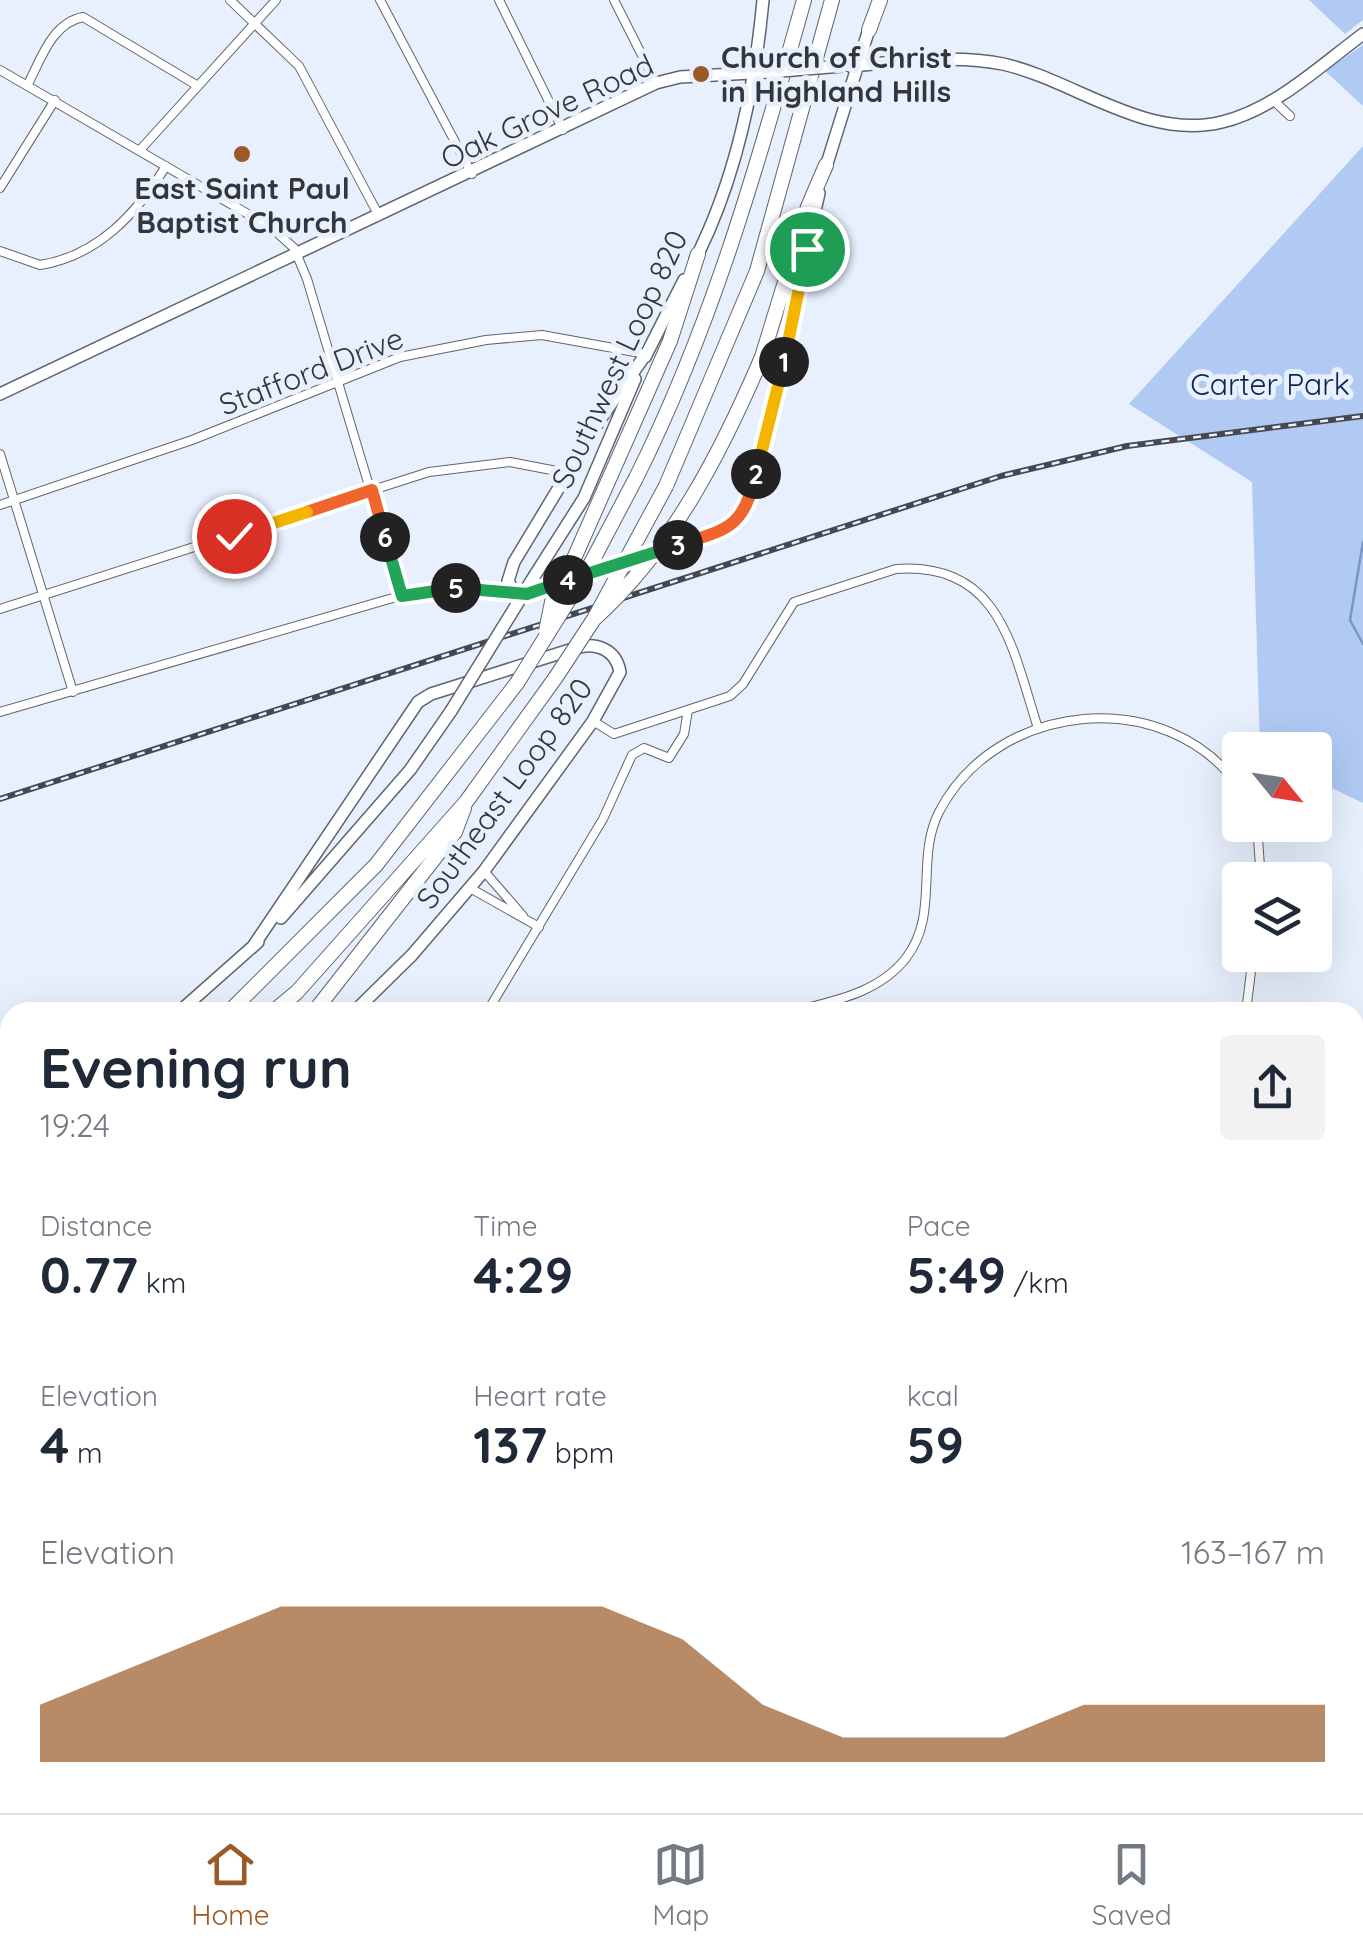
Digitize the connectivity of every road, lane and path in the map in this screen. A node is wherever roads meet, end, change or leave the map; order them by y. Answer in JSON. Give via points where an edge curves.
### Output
{"nodes":[{"id":1,"x":230,"y":0,"type":"edge"},
{"id":2,"x":276,"y":0,"type":"edge"},
{"id":3,"x":380,"y":0,"type":"edge"},
{"id":4,"x":499,"y":0,"type":"edge"},
{"id":5,"x":614,"y":0,"type":"edge"},
{"id":6,"x":763,"y":0,"type":"edge"},
{"id":7,"x":804,"y":0,"type":"edge"},
{"id":8,"x":832,"y":0,"type":"edge"},
{"id":9,"x":840,"y":0,"type":"edge"},
{"id":10,"x":882,"y":0,"type":"edge"},
{"id":11,"x":256,"y":22,"type":"junction"},
{"id":12,"x":825,"y":30,"type":"junction"},
{"id":13,"x":868,"y":30,"type":"joint"},
{"id":14,"x":1363,"y":34,"type":"edge"},
{"id":15,"x":848,"y":66,"type":"junction"},
{"id":16,"x":0,"y":70,"type":"edge"},
{"id":17,"x":754,"y":73,"type":"junction"},
{"id":18,"x":28,"y":84,"type":"junction"},
{"id":19,"x":656,"y":84,"type":"junction"},
{"id":20,"x":198,"y":86,"type":"junction"},
{"id":21,"x":56,"y":100,"type":"junction"},
{"id":22,"x":1273,"y":100,"type":"junction"},
{"id":23,"x":1290,"y":116,"type":"dead end"},
{"id":24,"x":563,"y":130,"type":"junction"},
{"id":25,"x":140,"y":150,"type":"junction"},
{"id":26,"x":166,"y":166,"type":"junction"},
{"id":27,"x":826,"y":166,"type":"junction"},
{"id":28,"x":472,"y":174,"type":"junction"},
{"id":29,"x":0,"y":188,"type":"edge"},
{"id":30,"x":379,"y":216,"type":"junction"},
{"id":31,"x":0,"y":250,"type":"edge"},
{"id":32,"x":297,"y":254,"type":"junction"},
{"id":33,"x":698,"y":254,"type":"junction"},
{"id":34,"x":646,"y":354,"type":"junction"},
{"id":35,"x":340,"y":382,"type":"junction"},
{"id":36,"x":0,"y":394,"type":"edge"},
{"id":37,"x":0,"y":454,"type":"edge"},
{"id":38,"x":566,"y":473,"type":"junction"},
{"id":39,"x":372,"y":490,"type":"junction"},
{"id":40,"x":15,"y":500,"type":"junction"},
{"id":41,"x":0,"y":504,"type":"edge"},
{"id":42,"x":509,"y":589,"type":"junction"},
{"id":43,"x":45,"y":596,"type":"junction"},
{"id":44,"x":402,"y":596,"type":"junction"},
{"id":45,"x":0,"y":609,"type":"edge"},
{"id":46,"x":594,"y":619,"type":"junction"},
{"id":47,"x":543,"y":644,"type":"junction"},
{"id":48,"x":73,"y":692,"type":"junction"},
{"id":49,"x":688,"y":710,"type":"junction"},
{"id":50,"x":451,"y":711,"type":"joint"},
{"id":51,"x":0,"y":712,"type":"edge"},
{"id":52,"x":593,"y":721,"type":"junction"},
{"id":53,"x":1038,"y":728,"type":"junction"},
{"id":54,"x":1222,"y":768,"type":"edge"},
{"id":55,"x":466,"y":802,"type":"junction"},
{"id":56,"x":484,"y":871,"type":"junction"},
{"id":57,"x":470,"y":888,"type":"junction"},
{"id":58,"x":523,"y":916,"type":"junction"},
{"id":59,"x":538,"y":927,"type":"junction"},
{"id":60,"x":254,"y":946,"type":"junction"},
{"id":61,"x":1251,"y":972,"type":"edge"},
{"id":62,"x":191,"y":1002,"type":"edge"},
{"id":63,"x":240,"y":1002,"type":"edge"},
{"id":64,"x":284,"y":1002,"type":"edge"},
{"id":65,"x":322,"y":1002,"type":"edge"},
{"id":66,"x":363,"y":1002,"type":"edge"},
{"id":67,"x":493,"y":1002,"type":"edge"},
{"id":68,"x":827,"y":1002,"type":"edge"},
{"id":69,"x":1247,"y":1002,"type":"edge"}],
"edges":[{"from":1,"to":11,"type":"street"},
{"from":2,"to":11,"type":"street"},
{"from":3,"to":28,"type":"street"},
{"from":4,"to":24,"type":"street"},
{"from":5,"to":19,"type":"street"},
{"from":6,"to":17,"type":"main road","name":"Southwest Loop 820"},
{"from":7,"to":47,"type":"highway","bridge":true,"via":[[727,262],[686,372],[636,478]]},
{"from":8,"to":12,"type":"highway"},
{"from":9,"to":12,"type":"highway"},
{"from":10,"to":13,"type":"highway"},
{"from":11,"to":20,"type":"street"},
{"from":11,"to":30,"type":"street","via":[[313,88]]},
{"from":12,"to":46,"type":"highway","bridge":true,"via":[[757,271],[666,486]]},
{"from":13,"to":15,"type":"main road"},
{"from":14,"to":22,"type":"main road","name":"Oak Grove Road"},
{"from":15,"to":17,"type":"main road","name":"Oak Grove Road","bridge":true},
{"from":15,"to":22,"type":"main road","name":"Oak Grove Road","via":[[1001,64],[1144,117],[1188,126],[1232,120]]},
{"from":15,"to":27,"type":"main road"},
{"from":16,"to":18,"type":"street"},
{"from":17,"to":19,"type":"main road","name":"Oak Grove Road"},
{"from":17,"to":33,"type":"main road","name":"Southwest Loop 820"},
{"from":18,"to":20,"type":"street","via":[[61,27],[83,18]]},
{"from":18,"to":21,"type":"street"},
{"from":19,"to":24,"type":"main road","name":"Oak Grove Road"},
{"from":20,"to":25,"type":"street"},
{"from":21,"to":25,"type":"street"},
{"from":21,"to":29,"type":"street"},
{"from":22,"to":23,"type":"street"},
{"from":24,"to":28,"type":"main road","name":"Oak Grove Road"},
{"from":25,"to":26,"type":"street"},
{"from":26,"to":31,"type":"street","via":[[139,208],[78,254],[40,266]]},
{"from":26,"to":32,"type":"street","via":[[282,234]]},
{"from":27,"to":42,"type":"main road","via":[[750,500],[736,523],[527,594]]},
{"from":27,"to":46,"type":"highway","bridge":true,"via":[[736,418],[631,586]]},
{"from":28,"to":30,"type":"main road","name":"Oak Grove Road"},
{"from":30,"to":32,"type":"main road","name":"Oak Grove Road"},
{"from":32,"to":35,"type":"street"},
{"from":32,"to":36,"type":"main road","name":"Oak Grove Road"},
{"from":33,"to":34,"type":"main road","name":"Southwest Loop 820"},
{"from":33,"to":47,"type":"highway","bridge":true,"via":[[670,341],[552,602]]},
{"from":34,"to":35,"type":"street","name":"Stafford Drive","via":[[574,339],[515,337],[400,358]]},
{"from":34,"to":38,"type":"main road"},
{"from":34,"to":50,"type":"main road","name":"Southwest Loop 820","bridge":true,"via":[[584,498]]},
{"from":35,"to":39,"type":"street"},
{"from":35,"to":40,"type":"street","name":"Stafford Drive"},
{"from":37,"to":40,"type":"street"},
{"from":38,"to":39,"type":"street","via":[[510,462],[454,466]]},
{"from":38,"to":42,"type":"main road","via":[[514,562]]},
{"from":39,"to":43,"type":"street"},
{"from":39,"to":44,"type":"street"},
{"from":40,"to":41,"type":"street","name":"Stafford Drive"},
{"from":40,"to":43,"type":"street"},
{"from":42,"to":44,"type":"street"},
{"from":43,"to":45,"type":"street"},
{"from":43,"to":48,"type":"street"},
{"from":44,"to":48,"type":"street"},
{"from":46,"to":55,"type":"highway","bridge":true},
{"from":47,"to":63,"type":"highway","bridge":true,"via":[[376,865]]},
{"from":48,"to":51,"type":"street"},
{"from":49,"to":52,"type":"street","via":[[614,734]]},
{"from":49,"to":53,"type":"street","via":[[738,690],[794,602],[912,568],[965,582],[990,603]]},
{"from":49,"to":59,"type":"street","via":[[684,734],[669,758],[644,748],[632,755],[610,806]]},
{"from":50,"to":60,"type":"main road","name":"Southeast Loop 820","via":[[410,770]]},
{"from":52,"to":56,"type":"main road","name":"Southeast Loop 820"},
{"from":52,"to":60,"type":"main road","name":"Southeast Loop 820","via":[[620,672],[613,656],[596,645],[418,702]]},
{"from":53,"to":54,"type":"street","via":[[1096,718],[1148,724],[1206,751]]},
{"from":53,"to":68,"type":"street","via":[[975,763],[947,798],[928,847],[924,925],[898,969],[859,993]]},
{"from":55,"to":64,"type":"highway"},
{"from":55,"to":65,"type":"highway","via":[[456,832]]},
{"from":56,"to":57,"type":"main road","name":"Southeast Loop 820"},
{"from":56,"to":58,"type":"street"},
{"from":57,"to":58,"type":"street"},
{"from":57,"to":66,"type":"main road","name":"Southeast Loop 820"},
{"from":58,"to":59,"type":"street"},
{"from":59,"to":67,"type":"street"},
{"from":60,"to":62,"type":"main road","name":"Southeast Loop 820"},
{"from":61,"to":69,"type":"street"}]}
